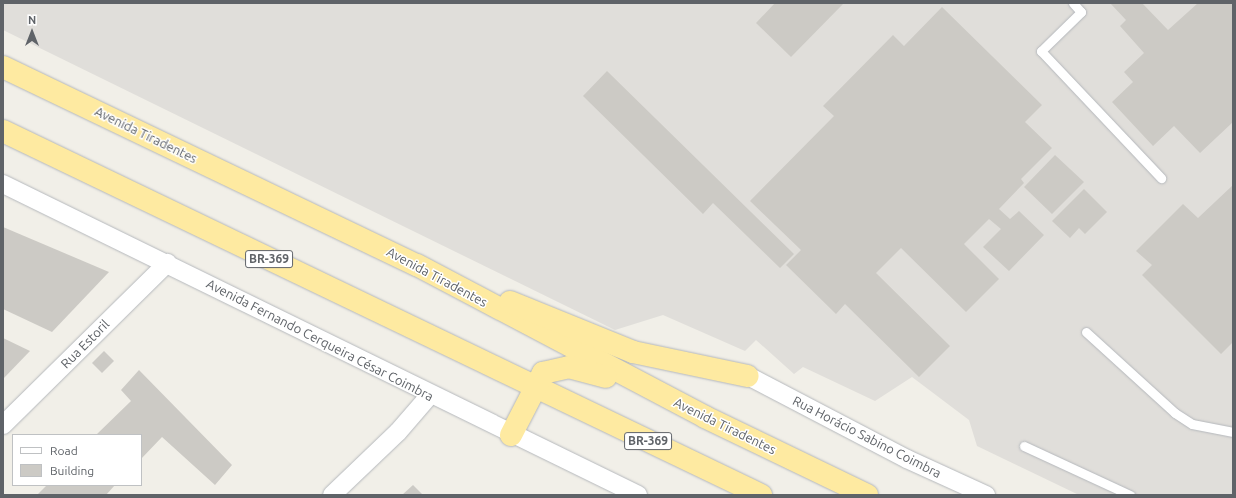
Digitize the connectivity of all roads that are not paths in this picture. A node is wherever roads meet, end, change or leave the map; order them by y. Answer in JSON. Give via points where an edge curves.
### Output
{"nodes":[{"id":1,"x":1073,"y":3,"type":"edge"},
{"id":2,"x":3,"y":67,"type":"edge"},
{"id":3,"x":3,"y":131,"type":"edge"},
{"id":4,"x":1161,"y":178,"type":"dead end"},
{"id":5,"x":3,"y":184,"type":"edge"},
{"id":6,"x":167,"y":263,"type":"junction"},
{"id":7,"x":448,"y":281,"type":"junction"},
{"id":8,"x":1086,"y":332,"type":"dead end"},
{"id":9,"x":748,"y":376,"type":"joint"},
{"id":10,"x":535,"y":386,"type":"junction"},
{"id":11,"x":430,"y":395,"type":"junction"},
{"id":12,"x":705,"y":417,"type":"junction"},
{"id":13,"x":3,"y":425,"type":"edge"},
{"id":14,"x":1233,"y":432,"type":"edge"},
{"id":15,"x":511,"y":434,"type":"junction"},
{"id":16,"x":1024,"y":446,"type":"dead end"},
{"id":17,"x":332,"y":495,"type":"edge"},
{"id":18,"x":638,"y":495,"type":"edge"},
{"id":19,"x":761,"y":495,"type":"edge"},
{"id":20,"x":867,"y":495,"type":"edge"},
{"id":21,"x":986,"y":495,"type":"edge"},
{"id":22,"x":1130,"y":495,"type":"edge"}],
"edges":[{"from":1,"to":4,"type":"lane","via":[[1081,12],[1041,50]]},
{"from":2,"to":7,"type":"highway","name":"Avenida Tiradentes"},
{"from":3,"to":10,"type":"highway","number":"BR-369"},
{"from":5,"to":6,"type":"street","name":"Avenida Fernando Cerqueira César Coimbra"},
{"from":6,"to":11,"type":"street","name":"Avenida Fernando Cerqueira César Coimbra"},
{"from":6,"to":13,"type":"street","name":"Rua Estoril"},
{"from":7,"to":9,"type":"highway","via":[[507,300],[633,352]]},
{"from":7,"to":12,"type":"highway","name":"Avenida Tiradentes"},
{"from":8,"to":14,"type":"lane","via":[[1175,413],[1192,424]]},
{"from":9,"to":21,"type":"street","name":"Rua Horácio Sabino Coimbra","via":[[907,459]]},
{"from":10,"to":12,"type":"highway","via":[[543,373],[568,367],[591,371]]},
{"from":10,"to":15,"type":"highway"},
{"from":10,"to":19,"type":"highway","number":"BR-369"},
{"from":11,"to":15,"type":"street","name":"Avenida Fernando Cerqueira César Coimbra"},
{"from":11,"to":17,"type":"street","via":[[398,432]]},
{"from":12,"to":20,"type":"highway","name":"Avenida Tiradentes"},
{"from":15,"to":18,"type":"street","name":"Avenida Fernando Cerqueira César Coimbra"},
{"from":16,"to":22,"type":"lane"}]}
